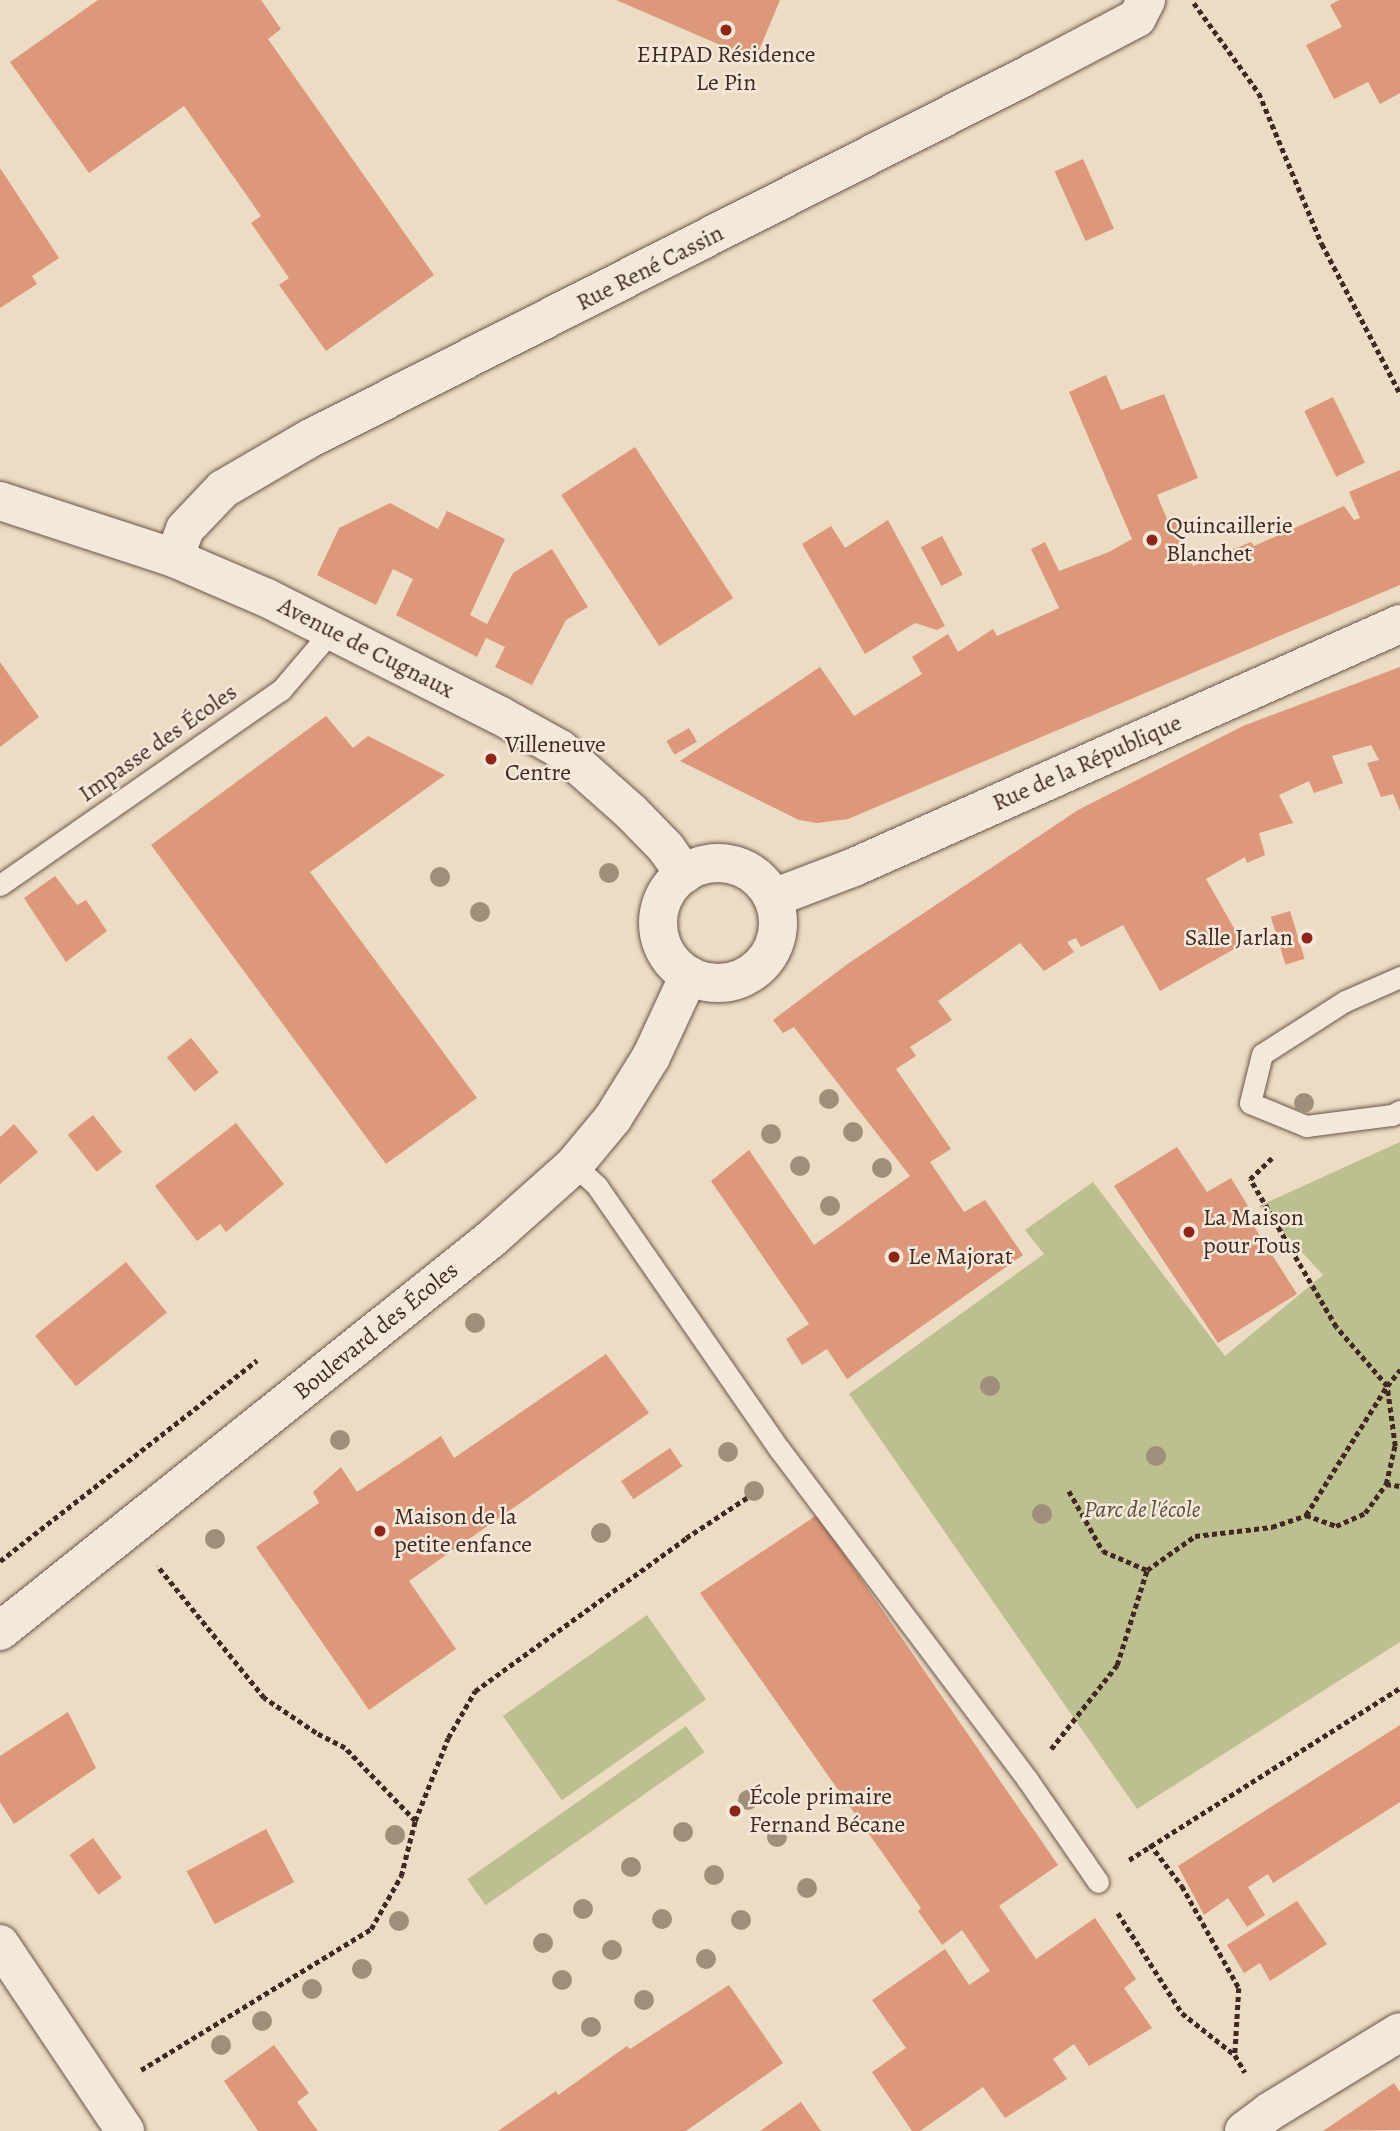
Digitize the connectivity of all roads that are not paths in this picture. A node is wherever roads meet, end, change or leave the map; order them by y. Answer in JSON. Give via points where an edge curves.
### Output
{"nodes":[{"id":1,"x":1146,"y":0,"type":"edge"},
{"id":2,"x":0,"y":501,"type":"edge"},
{"id":3,"x":174,"y":558,"type":"junction"},
{"id":4,"x":1400,"y":624,"type":"edge"},
{"id":5,"x":332,"y":630,"type":"junction"},
{"id":6,"x":684,"y":874,"type":"junction"},
{"id":7,"x":0,"y":885,"type":"edge"},
{"id":8,"x":773,"y":898,"type":"junction"},
{"id":9,"x":689,"y":975,"type":"junction"},
{"id":10,"x":1400,"y":978,"type":"edge"},
{"id":11,"x":1400,"y":1111,"type":"edge"},
{"id":12,"x":574,"y":1165,"type":"junction"},
{"id":13,"x":0,"y":1631,"type":"edge"},
{"id":14,"x":1098,"y":1882,"type":"road end"},
{"id":15,"x":0,"y":1944,"type":"edge"},
{"id":16,"x":1400,"y":2032,"type":"edge"},
{"id":17,"x":1256,"y":2122,"type":"edge"},
{"id":18,"x":125,"y":2131,"type":"edge"}],
"edges":[{"from":1,"to":3,"type":"street","name":"Rue René Cassin","via":[[1136,18],[1046,66],[309,439],[223,489],[185,529]]},
{"from":2,"to":3,"type":"street","name":"Avenue de Cugnaux"},
{"from":3,"to":5,"type":"street","name":"Avenue de Cugnaux"},
{"from":4,"to":8,"type":"street","name":"Rue de la République","via":[[852,868]]},
{"from":5,"to":6,"type":"street","name":"Avenue de Cugnaux","via":[[560,749],[631,812]]},
{"from":5,"to":7,"type":"lane","name":"Impasse des Écoles","via":[[281,690]]},
{"from":6,"to":8,"type":"street","via":[[712,864],[734,865],[754,875]]},
{"from":6,"to":9,"type":"street","via":[[665,896],[659,924],[664,948]]},
{"from":8,"to":9,"type":"street","via":[[777,938],[759,967],[729,982]]},
{"from":9,"to":12,"type":"street","name":"Boulevard des Écoles","via":[[651,1057],[613,1118]]},
{"from":10,"to":11,"type":"lane","via":[[1345,1001],[1262,1054],[1250,1103],[1306,1126]]},
{"from":12,"to":13,"type":"street","name":"Boulevard des Écoles","via":[[491,1239]]},
{"from":12,"to":14,"type":"lane","via":[[597,1186],[793,1468],[1027,1779]]},
{"from":15,"to":18,"type":"street"},
{"from":16,"to":17,"type":"street"}]}
